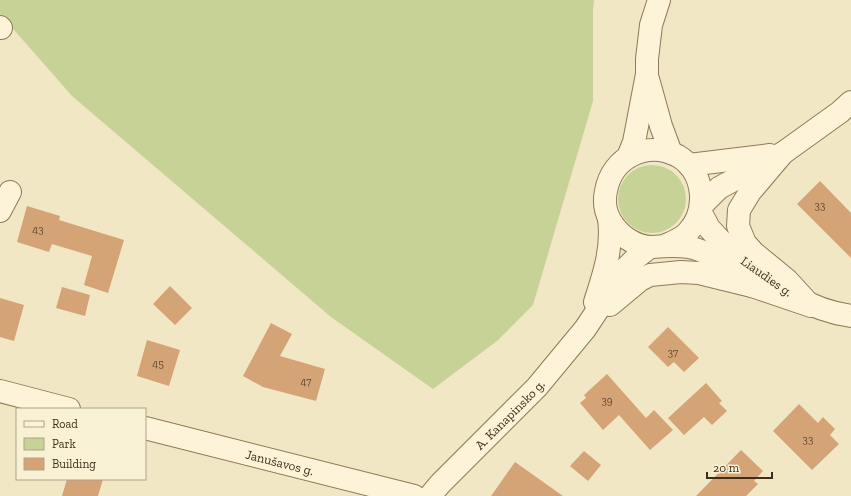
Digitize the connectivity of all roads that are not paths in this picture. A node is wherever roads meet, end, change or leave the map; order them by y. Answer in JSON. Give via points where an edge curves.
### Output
{"nodes":[{"id":1,"x":659,"y":0,"type":"edge"},
{"id":2,"x":647,"y":74,"type":"junction"},
{"id":3,"x":851,"y":102,"type":"edge"},
{"id":4,"x":671,"y":152,"type":"junction"},
{"id":5,"x":783,"y":153,"type":"junction"},
{"id":6,"x":628,"y":157,"type":"junction"},
{"id":7,"x":689,"y":165,"type":"junction"},
{"id":8,"x":10,"y":192,"type":"dead end"},
{"id":9,"x":701,"y":208,"type":"junction"},
{"id":10,"x":0,"y":211,"type":"edge"},
{"id":11,"x":609,"y":219,"type":"junction"},
{"id":12,"x":657,"y":246,"type":"junction"},
{"id":13,"x":752,"y":286,"type":"junction"},
{"id":14,"x":811,"y":306,"type":"junction"},
{"id":15,"x":851,"y":316,"type":"edge"},
{"id":16,"x":585,"y":329,"type":"junction"},
{"id":17,"x":0,"y":392,"type":"edge"},
{"id":18,"x":65,"y":408,"type":"edge"},
{"id":19,"x":146,"y":428,"type":"edge"},
{"id":20,"x":414,"y":496,"type":"edge"},
{"id":21,"x":430,"y":496,"type":"edge"}],
"edges":[{"from":1,"to":2,"type":"street","via":[[651,25]]},
{"from":2,"to":4,"type":"street"},
{"from":2,"to":6,"type":"street","via":[[634,142]]},
{"from":3,"to":5,"type":"street"},
{"from":4,"to":6,"type":"street","via":[[656,149],[641,151]]},
{"from":4,"to":7,"type":"street"},
{"from":5,"to":7,"type":"street"},
{"from":5,"to":9,"type":"street","via":[[719,188]]},
{"from":5,"to":14,"type":"street","via":[[746,198],[739,210],[738,226],[745,243],[754,253],[787,280]]},
{"from":6,"to":11,"type":"street","via":[[615,168],[608,181],[604,197]]},
{"from":7,"to":9,"type":"street","via":[[697,177],[701,191]]},
{"from":8,"to":10,"type":"street"},
{"from":9,"to":12,"type":"street","via":[[695,223],[687,233],[676,241]]},
{"from":9,"to":14,"type":"street","name":"Liaudies g.","via":[[709,228],[739,256],[768,280]]},
{"from":11,"to":12,"type":"street","via":[[623,236],[636,243]]},
{"from":11,"to":16,"type":"street","via":[[611,230],[608,260]]},
{"from":12,"to":13,"type":"street","via":[[688,247],[708,254]]},
{"from":12,"to":16,"type":"street","via":[[637,257],[625,269]]},
{"from":13,"to":14,"type":"street"},
{"from":13,"to":16,"type":"street","via":[[699,273],[650,275],[621,295]]},
{"from":14,"to":15,"type":"street","name":"Liaudies g."},
{"from":16,"to":21,"type":"street","name":"A. Kanapinsko g.","via":[[537,387]]},
{"from":17,"to":18,"type":"street"},
{"from":19,"to":20,"type":"street","name":"Janušavos g."}]}
